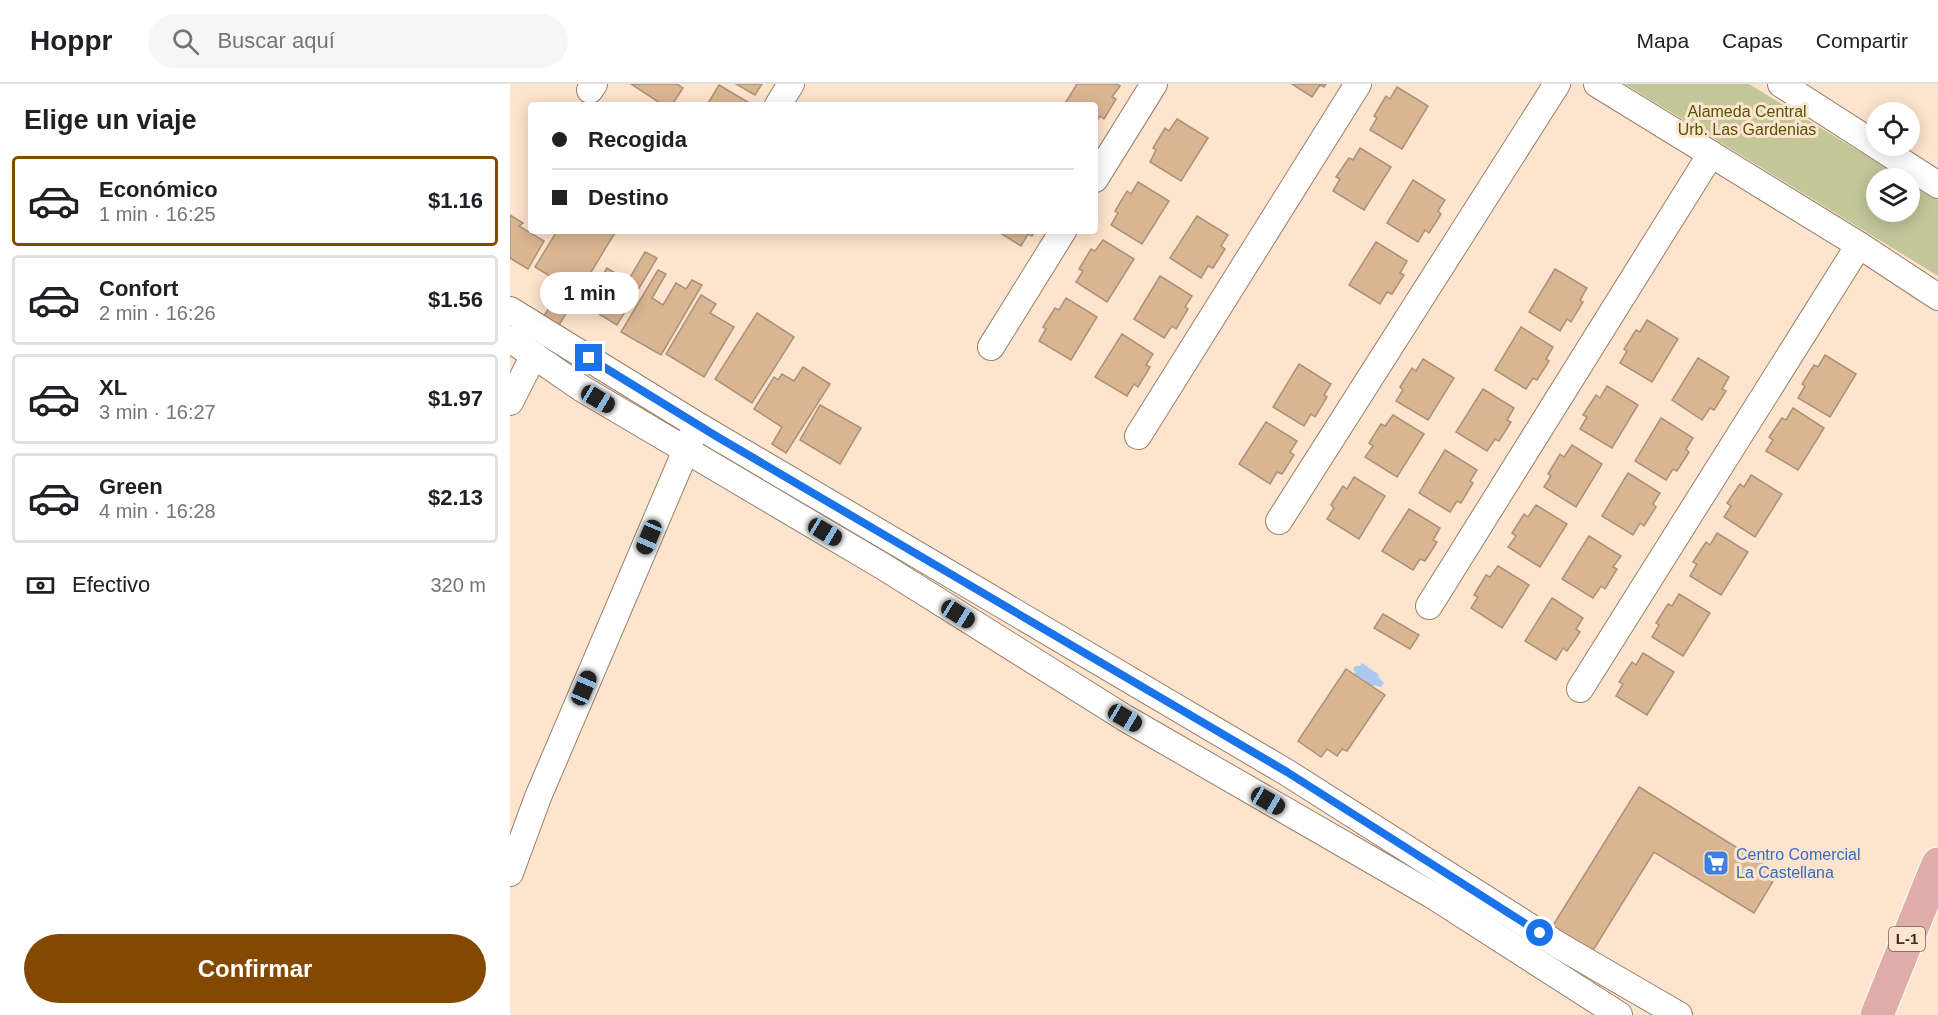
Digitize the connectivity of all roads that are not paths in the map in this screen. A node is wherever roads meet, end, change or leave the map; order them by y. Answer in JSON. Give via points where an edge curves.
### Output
{"nodes":[{"id":1,"x":791,"y":84,"type":"edge"},
{"id":2,"x":1154,"y":84,"type":"edge"},
{"id":3,"x":1358,"y":84,"type":"edge"},
{"id":4,"x":1557,"y":84,"type":"edge"},
{"id":5,"x":1596,"y":84,"type":"edge"},
{"id":6,"x":1781,"y":84,"type":"edge"},
{"id":7,"x":780,"y":102,"type":"edge"},
{"id":8,"x":1712,"y":154,"type":"junction"},
{"id":9,"x":1098,"y":174,"type":"edge"},
{"id":10,"x":1938,"y":185,"type":"edge"},
{"id":11,"x":1061,"y":234,"type":"edge"},
{"id":12,"x":1859,"y":245,"type":"junction"},
{"id":13,"x":1938,"y":297,"type":"edge"},
{"id":14,"x":510,"y":310,"type":"edge"},
{"id":15,"x":510,"y":339,"type":"edge"},
{"id":16,"x":991,"y":347,"type":"dead end"},
{"id":17,"x":534,"y":355,"type":"junction"},
{"id":18,"x":510,"y":402,"type":"edge"},
{"id":19,"x":697,"y":425,"type":"junction"},
{"id":20,"x":1138,"y":436,"type":"dead end"},
{"id":21,"x":686,"y":450,"type":"junction"},
{"id":22,"x":1279,"y":521,"type":"dead end"},
{"id":23,"x":973,"y":587,"type":"junction"},
{"id":24,"x":1429,"y":606,"type":"dead end"},
{"id":25,"x":958,"y":614,"type":"junction"},
{"id":26,"x":1580,"y":689,"type":"dead end"},
{"id":27,"x":1938,"y":864,"type":"edge"},
{"id":28,"x":510,"y":873,"type":"edge"},
{"id":29,"x":1619,"y":1015,"type":"edge"},
{"id":30,"x":1679,"y":1015,"type":"edge"},
{"id":31,"x":1877,"y":1015,"type":"edge"}],
"edges":[{"from":1,"to":7,"type":"street"},
{"from":2,"to":9,"type":"street"},
{"from":3,"to":20,"type":"street"},
{"from":4,"to":22,"type":"street"},
{"from":5,"to":8,"type":"street"},
{"from":6,"to":10,"type":"street"},
{"from":8,"to":12,"type":"street"},
{"from":8,"to":24,"type":"street"},
{"from":11,"to":16,"type":"street"},
{"from":12,"to":13,"type":"street"},
{"from":12,"to":26,"type":"street"},
{"from":14,"to":19,"type":"street"},
{"from":15,"to":17,"type":"street"},
{"from":17,"to":18,"type":"street"},
{"from":17,"to":21,"type":"street","via":[[581,388]]},
{"from":19,"to":21,"type":"street"},
{"from":19,"to":23,"type":"street"},
{"from":21,"to":25,"type":"street"},
{"from":21,"to":28,"type":"street","via":[[537,797]]},
{"from":23,"to":25,"type":"street"},
{"from":23,"to":30,"type":"street","via":[[1287,772],[1560,946]]},
{"from":25,"to":29,"type":"street","via":[[1125,718],[1432,895]]},
{"from":27,"to":31,"type":"main road","number":"L-1"}]}
